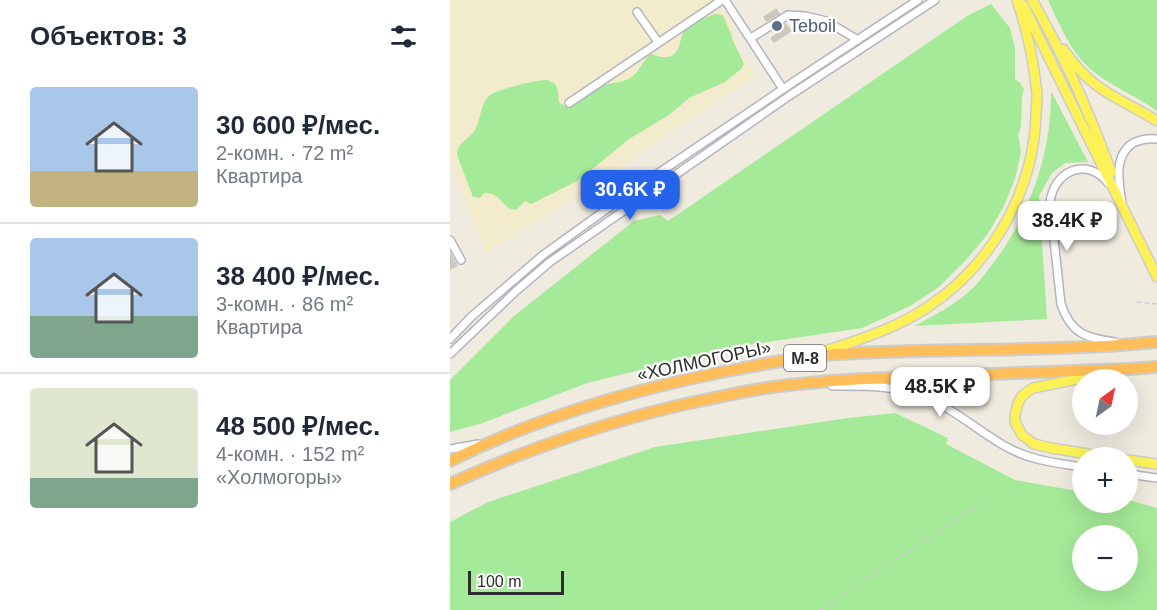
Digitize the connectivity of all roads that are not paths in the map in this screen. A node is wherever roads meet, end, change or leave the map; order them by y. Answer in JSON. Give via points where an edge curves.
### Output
{"nodes":[{"id":1,"x":724,"y":0,"type":"edge"},
{"id":2,"x":918,"y":0,"type":"edge"},
{"id":3,"x":935,"y":0,"type":"edge"},
{"id":4,"x":1018,"y":0,"type":"edge"},
{"id":5,"x":1034,"y":1,"type":"edge"},
{"id":6,"x":637,"y":12,"type":"dead end"},
{"id":7,"x":1046,"y":25,"type":"junction"},
{"id":8,"x":750,"y":38,"type":"junction"},
{"id":9,"x":858,"y":40,"type":"junction"},
{"id":10,"x":658,"y":42,"type":"junction"},
{"id":11,"x":783,"y":89,"type":"junction"},
{"id":12,"x":569,"y":103,"type":"dead end"},
{"id":13,"x":1157,"y":121,"type":"edge"},
{"id":14,"x":1157,"y":139,"type":"edge"},
{"id":15,"x":1123,"y":205,"type":"junction"},
{"id":16,"x":450,"y":240,"type":"edge"},
{"id":17,"x":461,"y":261,"type":"dead end"},
{"id":18,"x":1157,"y":277,"type":"edge"},
{"id":19,"x":450,"y":339,"type":"edge"},
{"id":20,"x":1157,"y":342,"type":"edge"},
{"id":21,"x":1136,"y":344,"type":"junction"},
{"id":22,"x":450,"y":354,"type":"edge"},
{"id":23,"x":803,"y":358,"type":"junction"},
{"id":24,"x":1157,"y":367,"type":"edge"},
{"id":25,"x":1129,"y":369,"type":"edge"},
{"id":26,"x":1072,"y":371,"type":"edge"},
{"id":27,"x":1072,"y":380,"type":"edge"},
{"id":28,"x":788,"y":385,"type":"junction"},
{"id":29,"x":486,"y":443,"type":"junction"},
{"id":30,"x":450,"y":449,"type":"edge"},
{"id":31,"x":1072,"y":451,"type":"edge"},
{"id":32,"x":450,"y":461,"type":"edge"},
{"id":33,"x":1138,"y":461,"type":"edge"},
{"id":34,"x":1157,"y":464,"type":"edge"},
{"id":35,"x":1072,"y":466,"type":"edge"},
{"id":36,"x":1138,"y":475,"type":"edge"},
{"id":37,"x":1157,"y":478,"type":"edge"},
{"id":38,"x":450,"y":484,"type":"edge"}],
"edges":[{"from":1,"to":8,"type":"street"},
{"from":1,"to":10,"type":"street"},
{"from":2,"to":9,"type":"street"},
{"from":3,"to":22,"type":"street","via":[[550,262]]},
{"from":4,"to":15,"type":"main road"},
{"from":4,"to":23,"type":"main road","via":[[1037,95],[1028,171],[1011,214],[984,257],[927,308],[895,326]]},
{"from":5,"to":7,"type":"main road"},
{"from":6,"to":10,"type":"street"},
{"from":7,"to":13,"type":"main road","via":[[1083,74]]},
{"from":7,"to":15,"type":"main road","via":[[1095,129]]},
{"from":8,"to":9,"type":"street","via":[[788,15],[826,21]]},
{"from":8,"to":11,"type":"street"},
{"from":9,"to":11,"type":"street"},
{"from":10,"to":12,"type":"street"},
{"from":11,"to":19,"type":"street","via":[[543,255]]},
{"from":14,"to":15,"type":"street","via":[[1135,142],[1121,157]]},
{"from":15,"to":18,"type":"main road"},
{"from":15,"to":21,"type":"street","via":[[1102,176],[1083,169],[1061,177],[1050,203],[1061,304],[1069,322],[1079,332],[1098,339]]},
{"from":16,"to":17,"type":"street"},
{"from":20,"to":21,"type":"highway","name":"«ХОЛМОГОРЫ»","number":"М-8"},
{"from":21,"to":23,"type":"highway","name":"«ХОЛМОГОРЫ»","number":"М-8","via":[[1046,350],[911,350]]},
{"from":23,"to":29,"type":"highway","name":"«ХОЛМОГОРЫ»","number":"М-8","via":[[650,388]]},
{"from":24,"to":25,"type":"highway","number":"М-8"},
{"from":26,"to":28,"type":"highway","number":"М-8"},
{"from":27,"to":31,"type":"main road","via":[[1033,388],[1022,396],[1016,422],[1034,444]]},
{"from":28,"to":35,"type":"street","via":[[876,386],[912,393],[949,409],[1016,452]]},
{"from":28,"to":38,"type":"highway","number":"М-8","via":[[667,408],[602,426]]},
{"from":29,"to":30,"type":"street"},
{"from":29,"to":32,"type":"highway","name":"«ХОЛМОГОРЫ»","number":"М-8"},
{"from":33,"to":34,"type":"main road"},
{"from":36,"to":37,"type":"street"}]}
